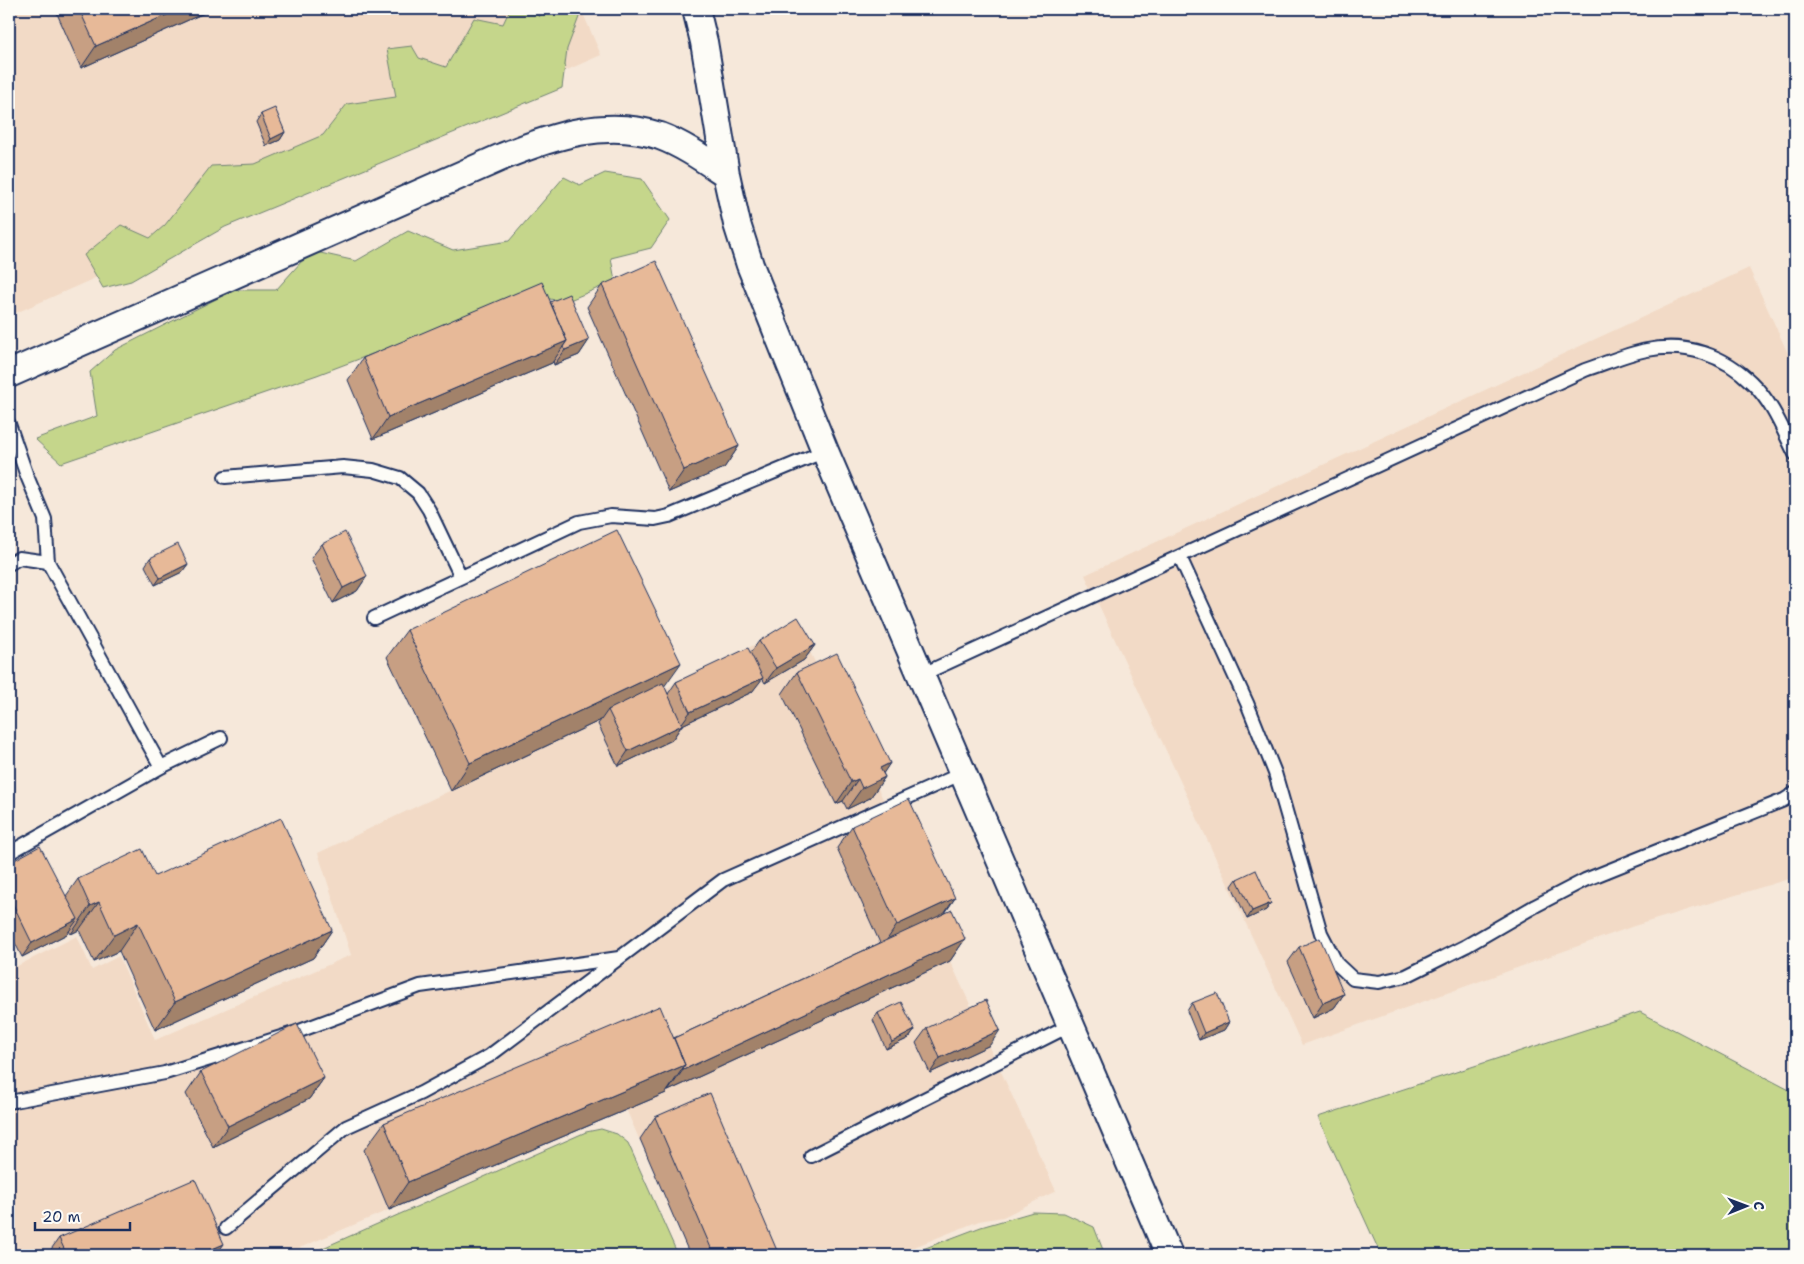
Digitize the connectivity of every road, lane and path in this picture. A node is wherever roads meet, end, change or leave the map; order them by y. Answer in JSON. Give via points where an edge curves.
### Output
{"nodes":[{"id":1,"x":696,"y":9,"type":"edge"},
{"id":2,"x":726,"y":174,"type":"junction"},
{"id":3,"x":9,"y":374,"type":"edge"},
{"id":4,"x":9,"y":424,"type":"edge"},
{"id":5,"x":825,"y":451,"type":"junction"},
{"id":6,"x":1795,"y":454,"type":"edge"},
{"id":7,"x":225,"y":476,"type":"dead end"},
{"id":8,"x":1180,"y":558,"type":"junction"},
{"id":9,"x":48,"y":562,"type":"junction"},
{"id":10,"x":9,"y":564,"type":"edge"},
{"id":11,"x":461,"y":577,"type":"junction"},
{"id":12,"x":374,"y":618,"type":"dead end"},
{"id":13,"x":921,"y":675,"type":"junction"},
{"id":14,"x":221,"y":738,"type":"dead end"},
{"id":15,"x":161,"y":767,"type":"junction"},
{"id":16,"x":963,"y":773,"type":"junction"},
{"id":17,"x":1795,"y":793,"type":"edge"},
{"id":18,"x":9,"y":853,"type":"edge"},
{"id":19,"x":621,"y":958,"type":"junction"},
{"id":20,"x":1071,"y":1025,"type":"junction"},
{"id":21,"x":9,"y":1102,"type":"edge"},
{"id":22,"x":811,"y":1156,"type":"dead end"},
{"id":23,"x":226,"y":1228,"type":"dead end"},
{"id":24,"x":1169,"y":1255,"type":"edge"}],
"edges":[{"from":1,"to":2,"type":"street"},
{"from":2,"to":3,"type":"street","via":[[689,150],[636,130],[583,131],[557,137],[504,156]]},
{"from":2,"to":5,"type":"street","via":[[750,265]]},
{"from":4,"to":9,"type":"lane","via":[[26,476],[45,518]]},
{"from":5,"to":11,"type":"lane","via":[[669,516],[610,516],[579,522]]},
{"from":5,"to":13,"type":"street"},
{"from":6,"to":8,"type":"lane","via":[[1767,402],[1732,366],[1694,350],[1648,350],[1585,370]]},
{"from":7,"to":11,"type":"lane","via":[[343,467],[373,470],[400,478],[418,493],[429,510]]},
{"from":8,"to":13,"type":"lane"},
{"from":8,"to":17,"type":"lane","via":[[1247,703],[1275,773],[1321,933],[1337,964],[1353,979],[1379,982],[1406,976],[1585,880]]},
{"from":9,"to":10,"type":"lane","via":[[19,558]]},
{"from":9,"to":15,"type":"lane"},
{"from":11,"to":12,"type":"lane"},
{"from":13,"to":16,"type":"street"},
{"from":14,"to":15,"type":"lane"},
{"from":15,"to":18,"type":"lane"},
{"from":16,"to":19,"type":"lane","via":[[723,880]]},
{"from":16,"to":20,"type":"street"},
{"from":19,"to":21,"type":"lane","via":[[420,986],[294,1033],[165,1073]]},
{"from":19,"to":23,"type":"lane","via":[[489,1056],[421,1094],[346,1127]]},
{"from":20,"to":22,"type":"lane"},
{"from":20,"to":24,"type":"street"}]}
